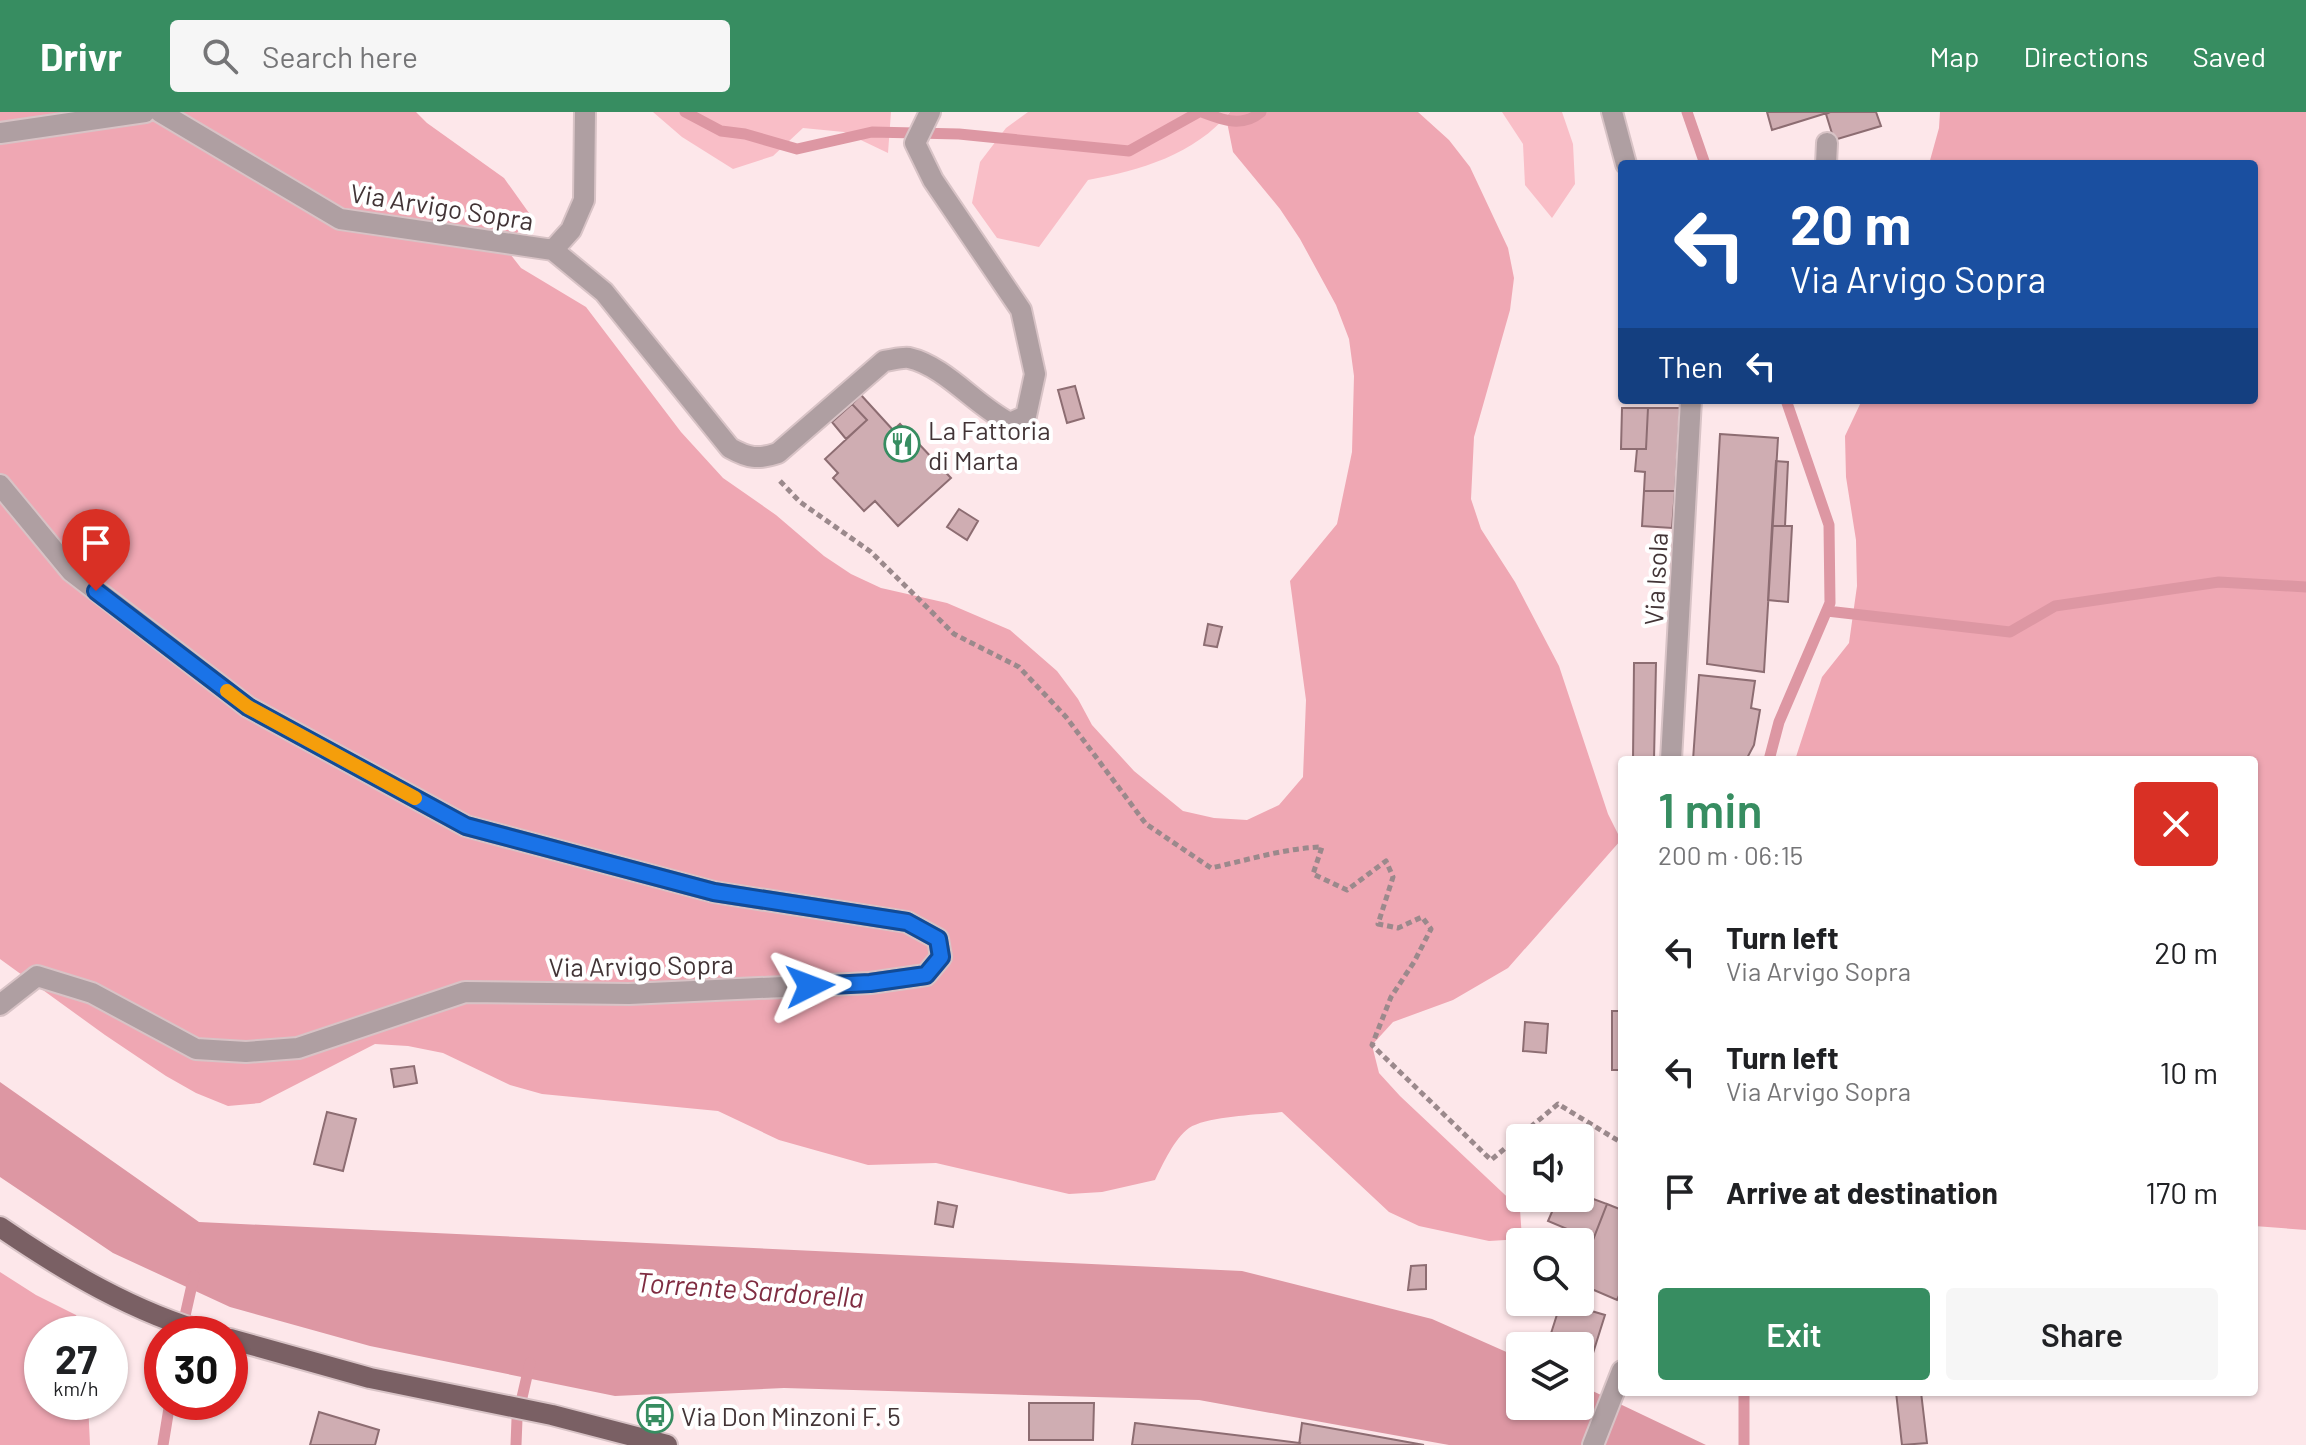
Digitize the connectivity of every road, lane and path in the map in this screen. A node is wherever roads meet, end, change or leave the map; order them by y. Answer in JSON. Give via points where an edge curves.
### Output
{"nodes":[{"id":1,"x":145,"y":112,"type":"edge"},
{"id":2,"x":160,"y":112,"type":"edge"},
{"id":3,"x":585,"y":112,"type":"edge"},
{"id":4,"x":930,"y":112,"type":"edge"},
{"id":5,"x":1612,"y":112,"type":"edge"},
{"id":6,"x":0,"y":133,"type":"edge"},
{"id":7,"x":1827,"y":143,"type":"dead end"},
{"id":8,"x":1625,"y":160,"type":"edge"},
{"id":9,"x":1826,"y":160,"type":"edge"},
{"id":10,"x":553,"y":250,"type":"junction"},
{"id":11,"x":1692,"y":404,"type":"edge"},
{"id":12,"x":760,"y":459,"type":"junction"},
{"id":13,"x":0,"y":485,"type":"edge"},
{"id":14,"x":1671,"y":756,"type":"edge"},
{"id":15,"x":0,"y":1005,"type":"edge"},
{"id":16,"x":1618,"y":1141,"type":"edge"},
{"id":17,"x":0,"y":1227,"type":"edge"},
{"id":18,"x":164,"y":1316,"type":"edge"},
{"id":19,"x":248,"y":1344,"type":"edge"},
{"id":20,"x":1618,"y":1383,"type":"edge"},
{"id":21,"x":667,"y":1445,"type":"edge"},
{"id":22,"x":1593,"y":1445,"type":"edge"}],
"edges":[{"from":1,"to":6,"type":"street"},
{"from":2,"to":10,"type":"street","name":"Via Arvigo Sopra","via":[[340,219]]},
{"from":3,"to":10,"type":"street","via":[[584,200],[571,230]]},
{"from":4,"to":12,"type":"street","via":[[915,143],[933,180],[1021,310],[1035,374],[1026,416],[1010,423],[931,365],[906,357],[884,361],[778,453]]},
{"from":5,"to":8,"type":"street"},
{"from":7,"to":9,"type":"street"},
{"from":10,"to":12,"type":"street","via":[[604,292],[730,448]]},
{"from":11,"to":14,"type":"street","name":"Via Isola"},
{"from":12,"to":16,"type":"path","via":[[800,502],[871,552],[954,634],[1019,667],[1066,717],[1146,824],[1211,868],[1296,847],[1322,847],[1313,874],[1347,890],[1386,861],[1393,877],[1378,924],[1398,928],[1422,917],[1431,929],[1391,997],[1372,1045],[1491,1160],[1558,1104]]},
{"from":13,"to":15,"type":"street","name":"Via Arvigo Sopra","via":[[71,571],[248,707],[466,826],[714,892],[907,922],[938,939],[941,957],[926,975],[870,983],[629,994],[465,992],[298,1048],[246,1052],[196,1049],[92,993],[37,976]]},
{"from":17,"to":18,"type":"main road","via":[[47,1259]]},
{"from":19,"to":21,"type":"main road","via":[[370,1378]]},
{"from":20,"to":22,"type":"street"}]}
